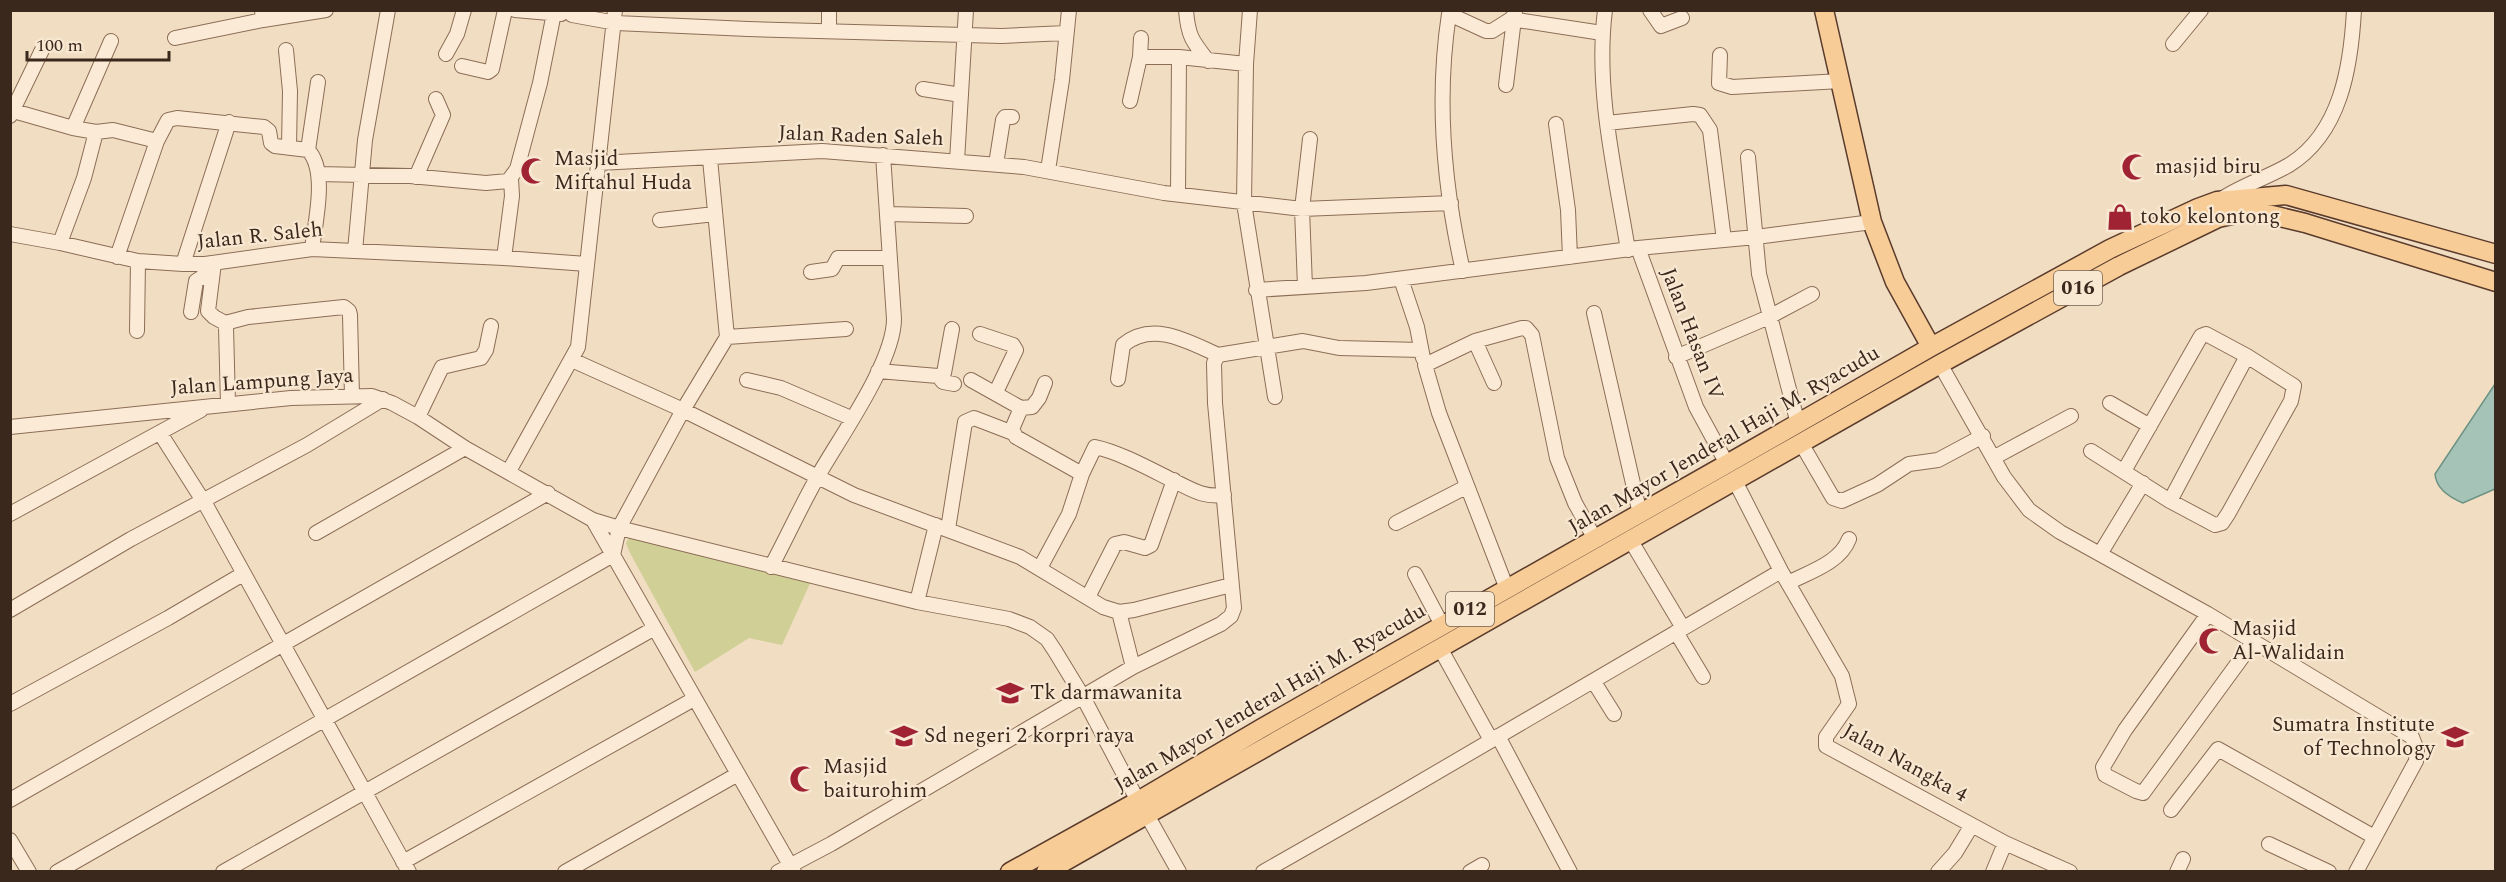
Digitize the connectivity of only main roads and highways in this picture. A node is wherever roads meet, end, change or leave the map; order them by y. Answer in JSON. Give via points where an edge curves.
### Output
{"nodes":[{"id":1,"x":1824,"y":10,"type":"edge"},
{"id":2,"x":2110,"y":249,"type":"junction"},
{"id":3,"x":2496,"y":254,"type":"edge"},
{"id":4,"x":2119,"y":266,"type":"junction"},
{"id":5,"x":2496,"y":282,"type":"edge"},
{"id":6,"x":1931,"y":347,"type":"junction"},
{"id":7,"x":1940,"y":364,"type":"joint"},
{"id":8,"x":1731,"y":473,"type":"junction"},
{"id":9,"x":1569,"y":554,"type":"junction"},
{"id":10,"x":1599,"y":559,"type":"junction"},
{"id":11,"x":1534,"y":574,"type":"junction"},
{"id":12,"x":1570,"y":574,"type":"junction"},
{"id":13,"x":1143,"y":808,"type":"junction"},
{"id":14,"x":1010,"y":872,"type":"edge"},
{"id":15,"x":1046,"y":872,"type":"edge"}],
"edges":[{"from":1,"to":6,"type":"main road","via":[[1872,222],[1895,282]]},
{"from":2,"to":3,"type":"main road","name":"Jalan Mayor Jenderal Haji M. Ryacudu","number":"016","via":[[2217,201],[2286,195]]},
{"from":2,"to":4,"type":"main road"},
{"from":2,"to":6,"type":"main road","name":"Jalan Mayor Jenderal Haji M. Ryacudu","number":"016"},
{"from":4,"to":5,"type":"main road","name":"Jalan Mayor Jenderal Haji M. Ryacudu","number":"016","via":[[2218,218],[2245,212],[2305,222]]},
{"from":4,"to":7,"type":"main road","name":"Jalan Mayor Jenderal Haji M. Ryacudu","number":"016"},
{"from":6,"to":8,"type":"main road","name":"Jalan Mayor Jenderal Haji M. Ryacudu","number":"012","via":[[1798,424]]},
{"from":7,"to":8,"type":"main road","name":"Jalan Mayor Jenderal Haji M. Ryacudu","number":"012","via":[[1801,443]]},
{"from":8,"to":9,"type":"main road","name":"Jalan Mayor Jenderal Haji M. Ryacudu","number":"012","via":[[1640,514]]},
{"from":8,"to":10,"type":"main road","name":"Jalan Mayor Jenderal Haji M. Ryacudu","number":"012"},
{"from":9,"to":10,"type":"main road","via":[[1575,562],[1589,557]]},
{"from":9,"to":11,"type":"main road","name":"Jalan Mayor Jenderal Haji M. Ryacudu","number":"012"},
{"from":10,"to":12,"type":"main road","name":"Jalan Mayor Jenderal Haji M. Ryacudu","number":"012"},
{"from":11,"to":12,"type":"main road","via":[[1544,575],[1562,565]]},
{"from":11,"to":13,"type":"main road","name":"Jalan Mayor Jenderal Haji M. Ryacudu","number":"012","via":[[1442,625]]},
{"from":12,"to":13,"type":"main road","name":"Jalan Mayor Jenderal Haji M. Ryacudu","number":"012"},
{"from":13,"to":14,"type":"main road","name":"Jalan Mayor Jenderal Haji M. Ryacudu","number":"012"},
{"from":13,"to":15,"type":"main road","name":"Jalan Mayor Jenderal Haji M. Ryacudu","number":"012"}]}
